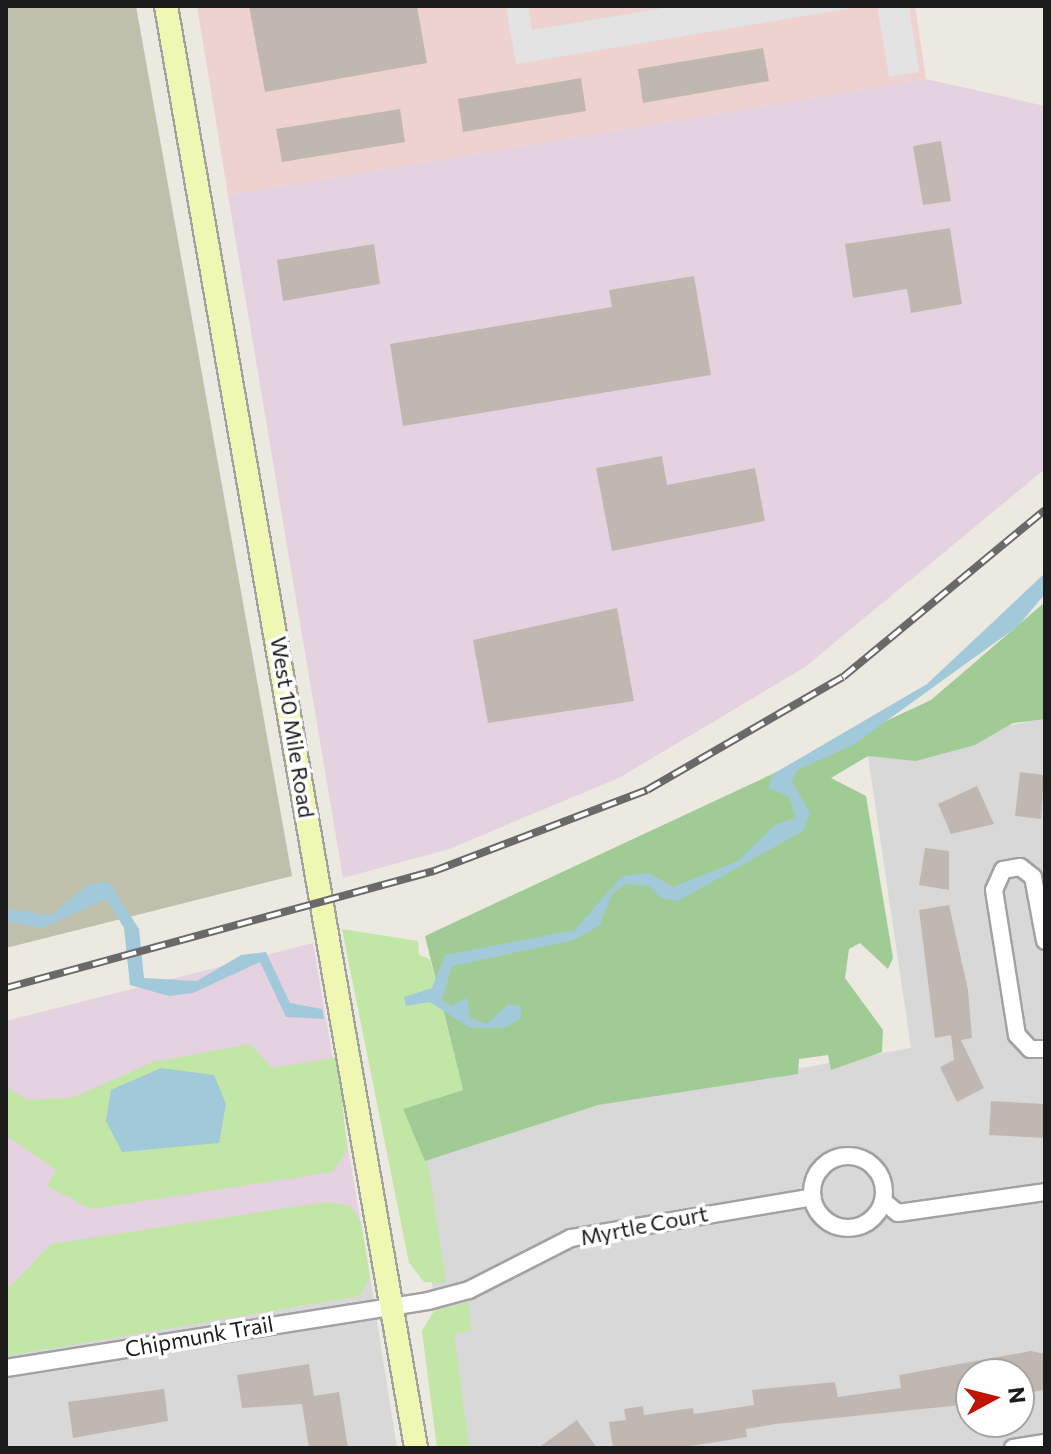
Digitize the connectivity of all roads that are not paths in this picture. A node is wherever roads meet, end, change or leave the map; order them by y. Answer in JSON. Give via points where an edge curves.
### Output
{"nodes":[{"id":1,"x":166,"y":6,"type":"edge"},
{"id":2,"x":1045,"y":941,"type":"edge"},
{"id":3,"x":1045,"y":1049,"type":"edge"},
{"id":4,"x":1045,"y":1192,"type":"edge"},
{"id":5,"x":813,"y":1197,"type":"junction"},
{"id":6,"x":883,"y":1201,"type":"junction"},
{"id":7,"x":392,"y":1302,"type":"junction"},
{"id":8,"x":6,"y":1368,"type":"edge"},
{"id":9,"x":1042,"y":1444,"type":"edge"},
{"id":10,"x":416,"y":1448,"type":"edge"},
{"id":11,"x":1013,"y":1448,"type":"edge"}],
"edges":[{"from":1,"to":7,"type":"main road","name":"West 10 Mile Road"},
{"from":2,"to":3,"type":"street","via":[[1033,877],[1020,867],[1003,870],[994,890],[1017,1035],[1030,1049]]},
{"from":4,"to":6,"type":"street","via":[[898,1213]]},
{"from":5,"to":6,"type":"street","via":[[839,1227],[866,1223]]},
{"from":5,"to":6,"type":"street","via":[[819,1170],[857,1157],[879,1173]]},
{"from":5,"to":7,"type":"street","name":"Myrtle Court","via":[[571,1238],[469,1290]]},
{"from":7,"to":8,"type":"street","name":"Chipmunk Trail"},
{"from":7,"to":10,"type":"main road","name":"West 10 Mile Road"},
{"from":9,"to":11,"type":"street"}]}
